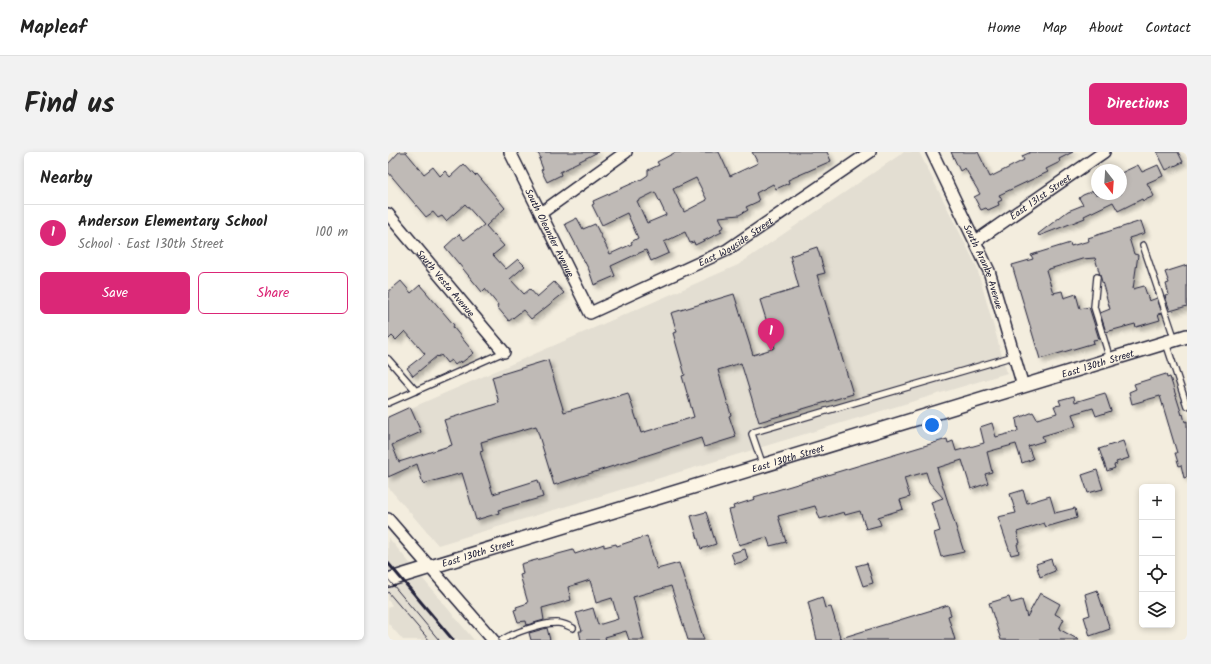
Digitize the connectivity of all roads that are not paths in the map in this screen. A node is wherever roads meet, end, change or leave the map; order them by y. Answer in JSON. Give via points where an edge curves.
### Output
{"nodes":[{"id":1,"x":510,"y":152,"type":"edge"},
{"id":2,"x":626,"y":152,"type":"edge"},
{"id":3,"x":870,"y":152,"type":"edge"},
{"id":4,"x":932,"y":152,"type":"edge"},
{"id":5,"x":1104,"y":152,"type":"edge"},
{"id":6,"x":540,"y":213,"type":"junction"},
{"id":7,"x":388,"y":214,"type":"edge"},
{"id":8,"x":976,"y":240,"type":"junction"},
{"id":9,"x":1143,"y":245,"type":"dead end"},
{"id":10,"x":1096,"y":277,"type":"dead end"},
{"id":11,"x":590,"y":313,"type":"joint"},
{"id":12,"x":1176,"y":340,"type":"edge"},
{"id":13,"x":504,"y":352,"type":"joint"},
{"id":14,"x":1014,"y":356,"type":"junction"},
{"id":15,"x":388,"y":359,"type":"edge"},
{"id":16,"x":1110,"y":360,"type":"junction"},
{"id":17,"x":1023,"y":386,"type":"junction"},
{"id":18,"x":416,"y":391,"type":"junction"},
{"id":19,"x":388,"y":403,"type":"edge"},
{"id":20,"x":1187,"y":406,"type":"edge"},
{"id":21,"x":763,"y":466,"type":"junction"},
{"id":22,"x":388,"y":519,"type":"edge"},
{"id":23,"x":430,"y":567,"type":"junction"},
{"id":24,"x":388,"y":580,"type":"edge"},
{"id":25,"x":573,"y":628,"type":"dead end"},
{"id":26,"x":494,"y":640,"type":"edge"},
{"id":27,"x":502,"y":640,"type":"edge"}],
"edges":[{"from":1,"to":6,"type":"street","name":"South Oleander Avenue"},
{"from":2,"to":6,"type":"street"},
{"from":3,"to":11,"type":"street","name":"East Wayside Street","via":[[727,250]]},
{"from":4,"to":8,"type":"street","name":"South Aranbe Avenue"},
{"from":5,"to":8,"type":"street","name":"East 131st Street"},
{"from":6,"to":11,"type":"street","name":"South Oleander Avenue"},
{"from":7,"to":13,"type":"street","name":"South Vesta Avenue"},
{"from":8,"to":14,"type":"street","name":"South Aranbe Avenue","via":[[989,271]]},
{"from":9,"to":12,"type":"lane"},
{"from":10,"to":16,"type":"lane","via":[[1094,307]]},
{"from":12,"to":16,"type":"street","name":"East 130th Street"},
{"from":12,"to":20,"type":"lane"},
{"from":13,"to":18,"type":"lane"},
{"from":14,"to":17,"type":"street","name":"South Aranbe Avenue"},
{"from":14,"to":21,"type":"lane","via":[[754,432],[752,434]]},
{"from":15,"to":18,"type":"lane"},
{"from":16,"to":17,"type":"street","name":"East 130th Street"},
{"from":17,"to":21,"type":"street","name":"East 130th Street"},
{"from":18,"to":19,"type":"lane"},
{"from":21,"to":23,"type":"street","name":"East 130th Street"},
{"from":22,"to":23,"type":"street"},
{"from":23,"to":24,"type":"street","name":"East 130th Street"},
{"from":23,"to":26,"type":"street"},
{"from":25,"to":27,"type":"lane","via":[[550,623]]}]}
